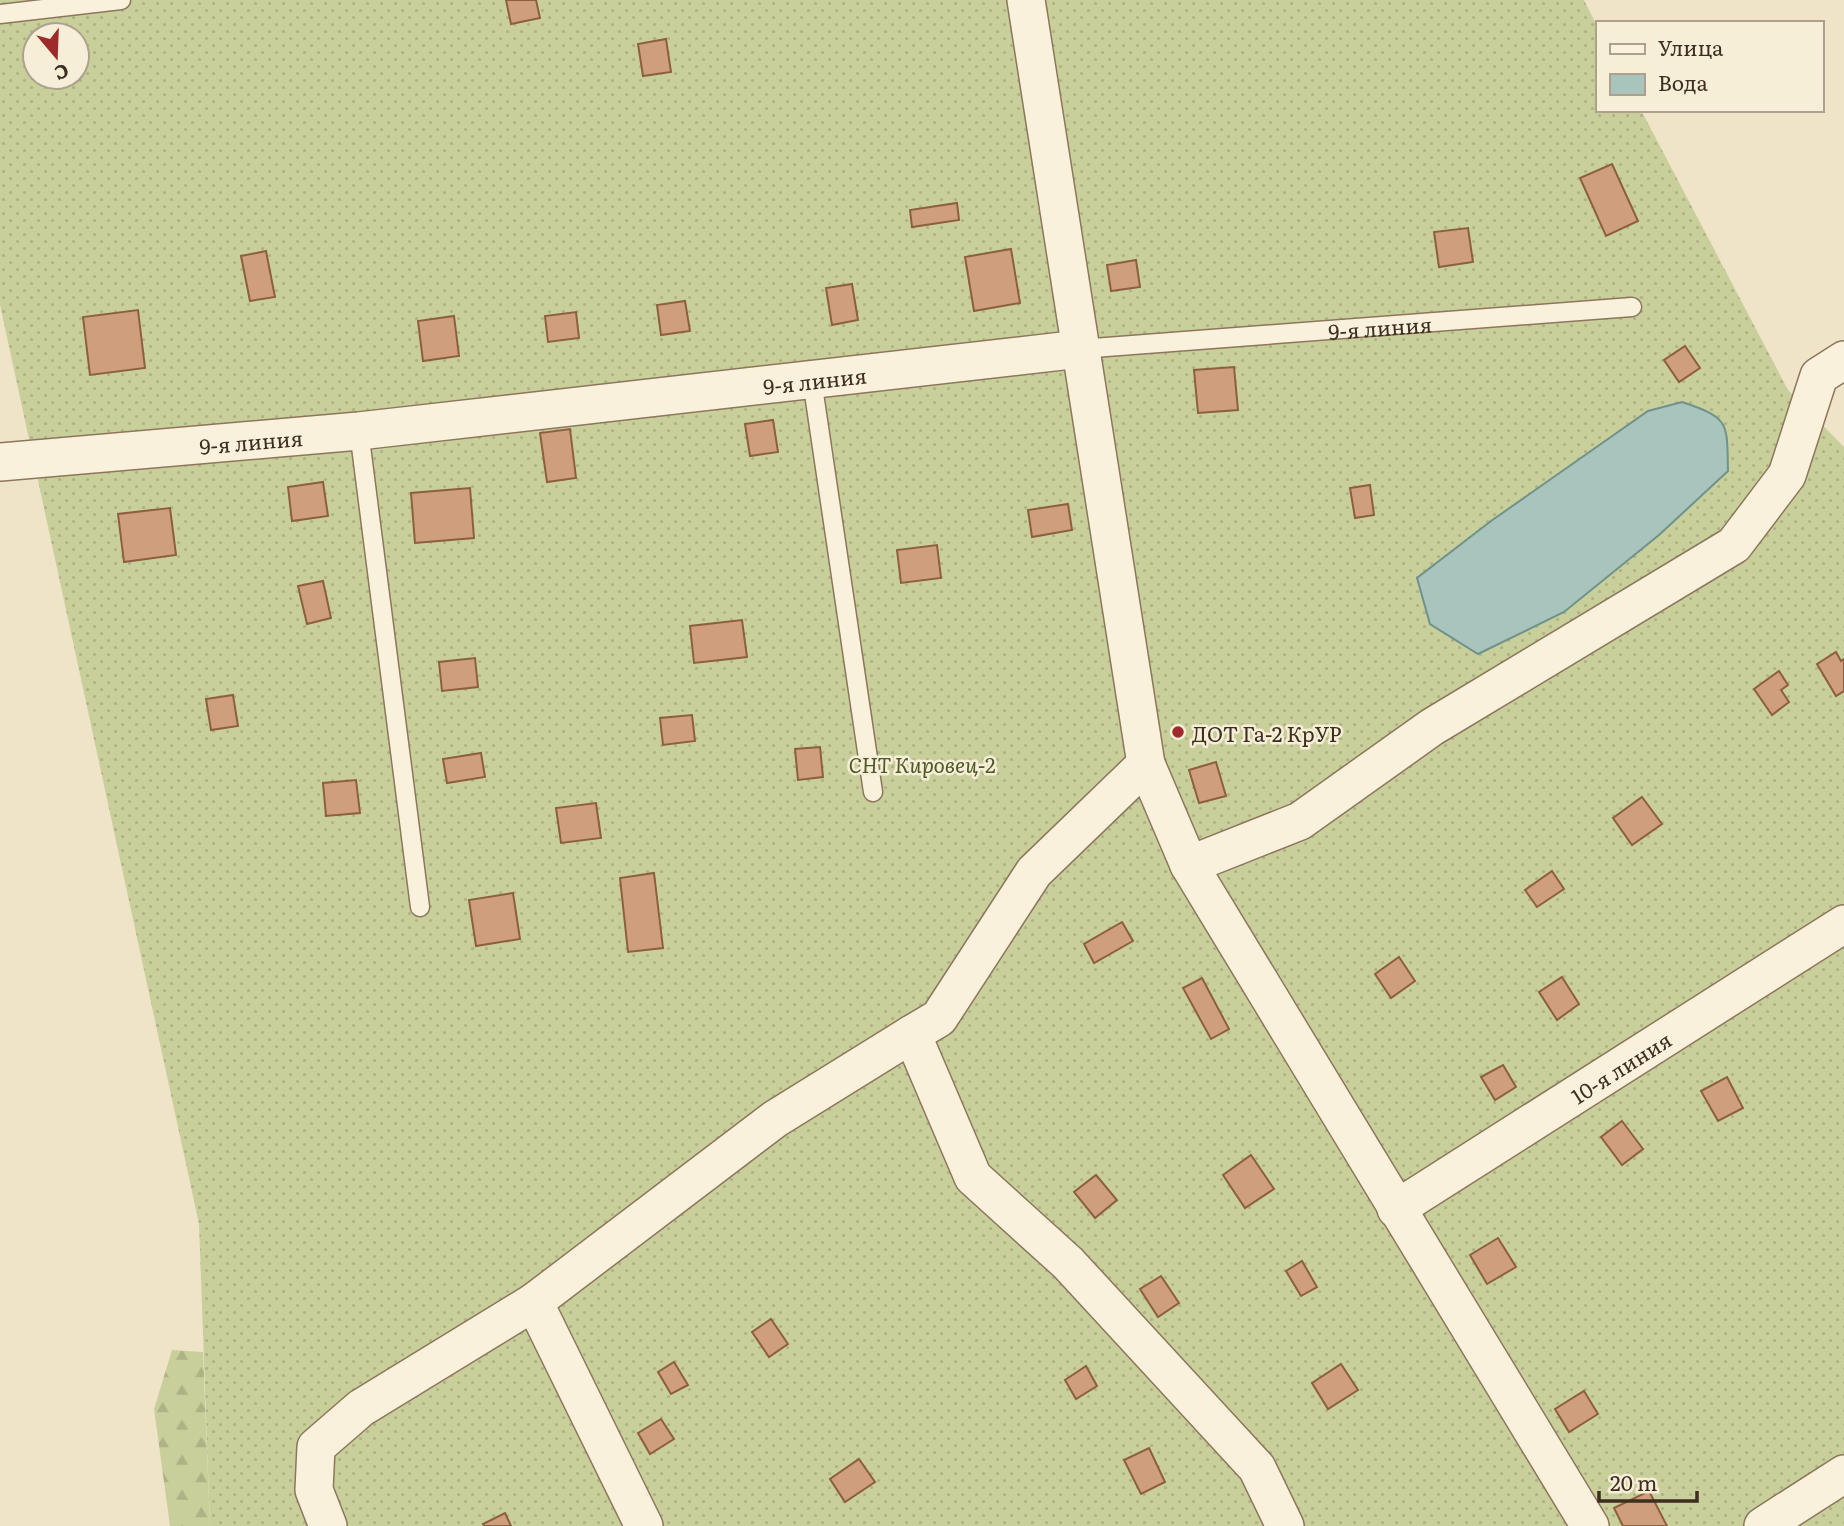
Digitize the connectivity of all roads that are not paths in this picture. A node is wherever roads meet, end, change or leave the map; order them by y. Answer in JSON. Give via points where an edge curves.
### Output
{"nodes":[{"id":1,"x":121,"y":0,"type":"edge"},
{"id":2,"x":1026,"y":0,"type":"edge"},
{"id":3,"x":0,"y":14,"type":"edge"},
{"id":4,"x":1632,"y":307,"type":"dead end"},
{"id":5,"x":1080,"y":349,"type":"junction"},
{"id":6,"x":1844,"y":360,"type":"edge"},
{"id":7,"x":813,"y":380,"type":"junction"},
{"id":8,"x":359,"y":431,"type":"junction"},
{"id":9,"x":0,"y":462,"type":"edge"},
{"id":10,"x":1146,"y":764,"type":"junction"},
{"id":11,"x":873,"y":792,"type":"dead end"},
{"id":12,"x":1189,"y":865,"type":"junction"},
{"id":13,"x":420,"y":907,"type":"dead end"},
{"id":14,"x":1844,"y":924,"type":"edge"},
{"id":15,"x":912,"y":1034,"type":"junction"},
{"id":16,"x":1396,"y":1209,"type":"junction"},
{"id":17,"x":534,"y":1302,"type":"junction"},
{"id":18,"x":1844,"y":1474,"type":"edge"},
{"id":19,"x":328,"y":1526,"type":"edge"},
{"id":20,"x":643,"y":1526,"type":"edge"},
{"id":21,"x":1285,"y":1526,"type":"edge"},
{"id":22,"x":1590,"y":1526,"type":"edge"},
{"id":23,"x":1763,"y":1526,"type":"edge"}],
"edges":[{"from":1,"to":3,"type":"lane"},
{"from":2,"to":5,"type":"street"},
{"from":4,"to":5,"type":"lane","name":"9-я линия"},
{"from":5,"to":7,"type":"street","name":"9-я линия"},
{"from":5,"to":10,"type":"street"},
{"from":6,"to":12,"type":"street","via":[[1819,376],[1787,475],[1734,545],[1432,727],[1300,821]]},
{"from":7,"to":8,"type":"street","name":"9-я линия"},
{"from":7,"to":11,"type":"lane"},
{"from":8,"to":9,"type":"street","name":"9-я линия"},
{"from":8,"to":13,"type":"lane"},
{"from":10,"to":12,"type":"street"},
{"from":10,"to":15,"type":"street","via":[[1034,872],[939,1018]]},
{"from":12,"to":16,"type":"street"},
{"from":14,"to":16,"type":"street","name":"10-я линия"},
{"from":15,"to":17,"type":"street","via":[[775,1119]]},
{"from":15,"to":21,"type":"street","via":[[973,1177],[1069,1263],[1257,1468]]},
{"from":16,"to":22,"type":"street"},
{"from":17,"to":19,"type":"street","via":[[361,1408],[316,1447],[314,1490]]},
{"from":17,"to":20,"type":"street"},
{"from":18,"to":23,"type":"street"}]}
